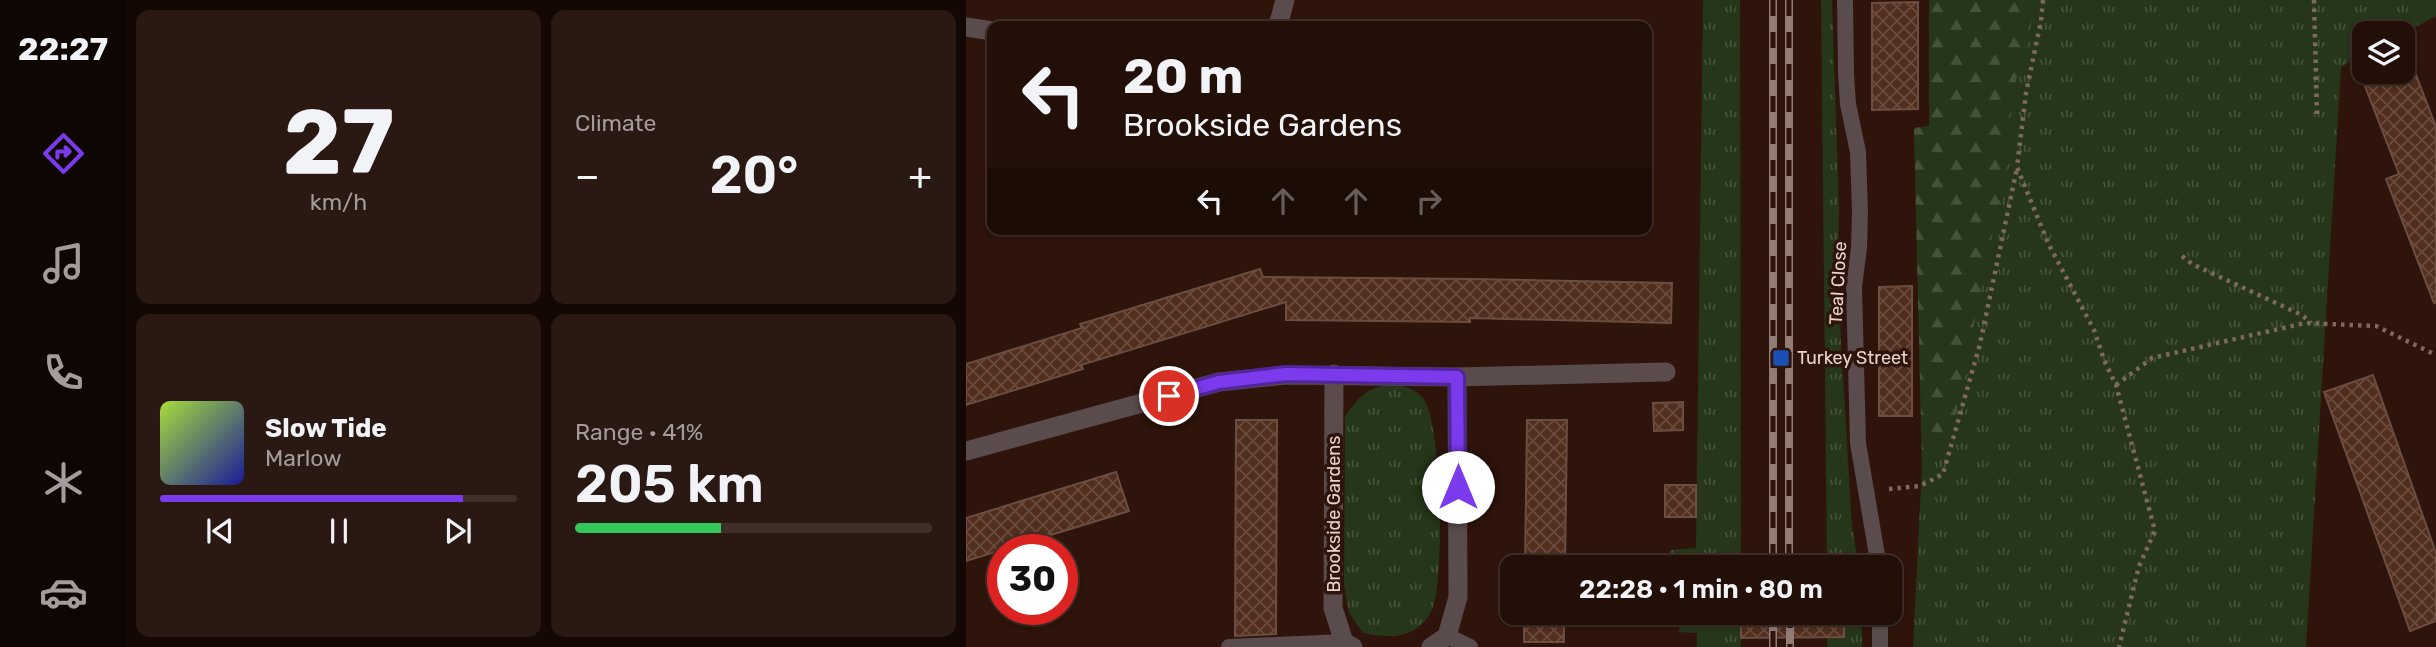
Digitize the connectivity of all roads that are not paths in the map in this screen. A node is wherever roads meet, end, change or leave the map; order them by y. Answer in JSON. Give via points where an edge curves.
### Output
{"nodes":[{"id":1,"x":1285,"y":0,"type":"edge"},
{"id":2,"x":1844,"y":0,"type":"edge"},
{"id":3,"x":1279,"y":21,"type":"edge"},
{"id":4,"x":966,"y":27,"type":"edge"},
{"id":5,"x":987,"y":30,"type":"edge"},
{"id":6,"x":1666,"y":372,"type":"dead end"},
{"id":7,"x":1334,"y":374,"type":"junction"},
{"id":8,"x":1457,"y":377,"type":"junction"},
{"id":9,"x":966,"y":451,"type":"edge"},
{"id":10,"x":1877,"y":555,"type":"edge"},
{"id":11,"x":1880,"y":625,"type":"edge"},
{"id":12,"x":1439,"y":642,"type":"edge"},
{"id":13,"x":1349,"y":645,"type":"edge"},
{"id":14,"x":1229,"y":647,"type":"edge"},
{"id":15,"x":1470,"y":647,"type":"edge"},
{"id":16,"x":1880,"y":647,"type":"edge"}],
"edges":[{"from":1,"to":3,"type":"street"},
{"from":2,"to":10,"type":"lane","name":"Teal Close","via":[[1846,74],[1858,164],[1859,248],[1854,287],[1858,443]]},
{"from":4,"to":5,"type":"street"},
{"from":6,"to":8,"type":"street"},
{"from":7,"to":8,"type":"street"},
{"from":7,"to":9,"type":"street","via":[[1219,382]]},
{"from":7,"to":13,"type":"street","name":"Brookside Gardens","via":[[1333,608]]},
{"from":8,"to":12,"type":"street","via":[[1458,597]]},
{"from":11,"to":16,"type":"lane"},
{"from":12,"to":15,"type":"lane"},
{"from":13,"to":14,"type":"lane"}]}
